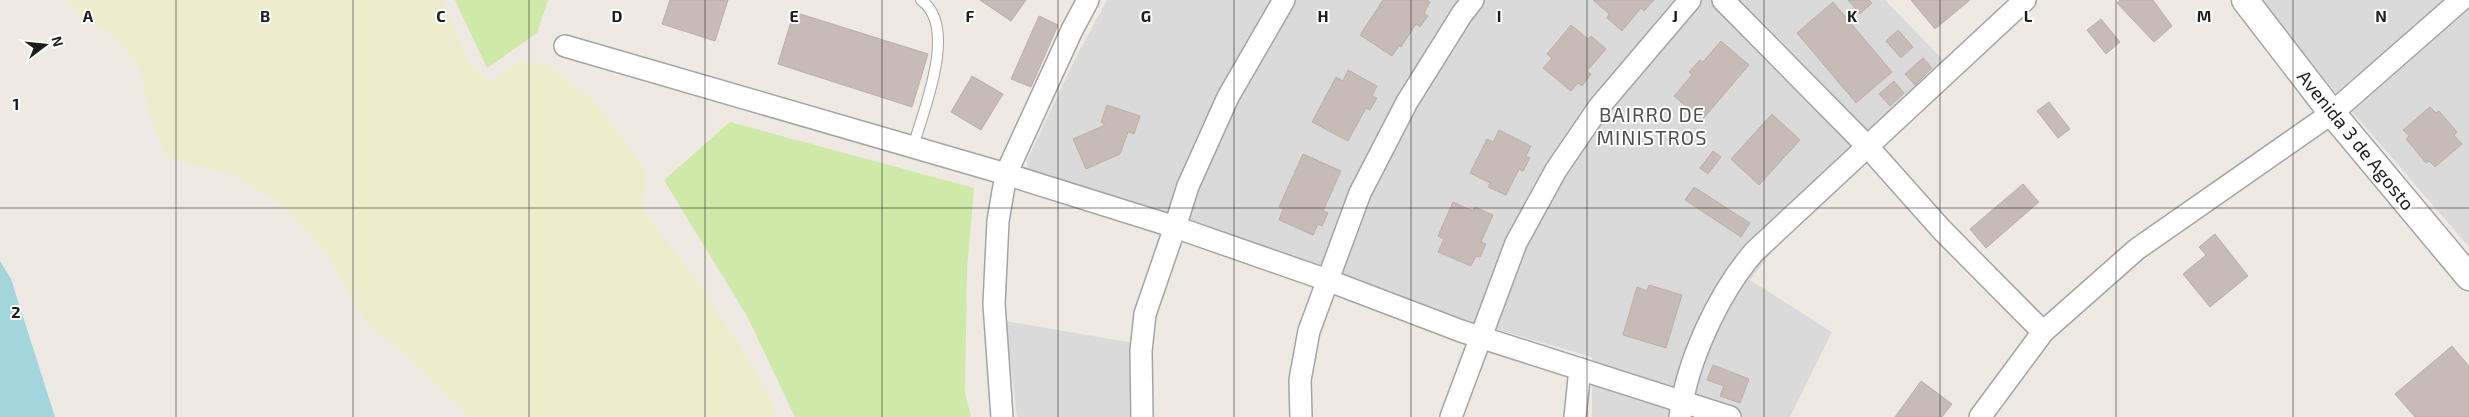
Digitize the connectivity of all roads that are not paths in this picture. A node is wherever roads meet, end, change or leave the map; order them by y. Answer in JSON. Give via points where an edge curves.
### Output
{"nodes":[{"id":1,"x":921,"y":0,"type":"edge"},
{"id":2,"x":1088,"y":0,"type":"edge"},
{"id":3,"x":1284,"y":0,"type":"edge"},
{"id":4,"x":1473,"y":0,"type":"edge"},
{"id":5,"x":1690,"y":0,"type":"edge"},
{"id":6,"x":1723,"y":0,"type":"edge"},
{"id":7,"x":2025,"y":0,"type":"edge"},
{"id":8,"x":2245,"y":0,"type":"edge"},
{"id":9,"x":2461,"y":0,"type":"edge"},
{"id":10,"x":566,"y":46,"type":"dead end"},
{"id":11,"x":2332,"y":113,"type":"junction"},
{"id":12,"x":913,"y":147,"type":"junction"},
{"id":13,"x":1868,"y":147,"type":"junction"},
{"id":14,"x":1006,"y":174,"type":"junction"},
{"id":15,"x":1175,"y":227,"type":"junction"},
{"id":16,"x":2469,"y":277,"type":"edge"},
{"id":17,"x":1327,"y":280,"type":"junction"},
{"id":18,"x":2043,"y":332,"type":"junction"},
{"id":19,"x":1480,"y":337,"type":"junction"},
{"id":20,"x":1580,"y":369,"type":"junction"},
{"id":21,"x":1681,"y":409,"type":"edge"},
{"id":22,"x":1002,"y":417,"type":"edge"},
{"id":23,"x":1142,"y":417,"type":"edge"},
{"id":24,"x":1301,"y":417,"type":"edge"},
{"id":25,"x":1451,"y":417,"type":"edge"},
{"id":26,"x":1575,"y":417,"type":"edge"},
{"id":27,"x":1730,"y":417,"type":"edge"},
{"id":28,"x":1980,"y":417,"type":"edge"}],
"edges":[{"from":1,"to":12,"type":"lane","via":[[937,23],[940,50]]},
{"from":2,"to":14,"type":"street"},
{"from":3,"to":15,"type":"street","via":[[1228,97],[1188,186]]},
{"from":4,"to":17,"type":"street","via":[[1407,102],[1360,194]]},
{"from":5,"to":19,"type":"street","via":[[1599,106],[1556,170],[1516,243]]},
{"from":6,"to":13,"type":"street"},
{"from":7,"to":13,"type":"street"},
{"from":8,"to":11,"type":"street","name":"Avenida 3 de Agosto"},
{"from":9,"to":11,"type":"street"},
{"from":10,"to":12,"type":"street"},
{"from":11,"to":16,"type":"street","name":"Avenida 3 de Agosto"},
{"from":11,"to":18,"type":"street","via":[[2137,249]]},
{"from":12,"to":14,"type":"street"},
{"from":13,"to":18,"type":"street","via":[[1942,230]]},
{"from":13,"to":21,"type":"street","via":[[1736,272],[1700,342]]},
{"from":14,"to":15,"type":"street"},
{"from":14,"to":22,"type":"street","via":[[998,221],[994,304]]},
{"from":15,"to":17,"type":"street"},
{"from":15,"to":23,"type":"street","via":[[1145,314],[1141,351]]},
{"from":17,"to":19,"type":"street"},
{"from":17,"to":24,"type":"street","via":[[1309,331],[1300,380]]},
{"from":18,"to":28,"type":"street"},
{"from":19,"to":20,"type":"street"},
{"from":19,"to":25,"type":"street"},
{"from":20,"to":21,"type":"street"},
{"from":20,"to":26,"type":"street"},
{"from":21,"to":27,"type":"street"}]}
